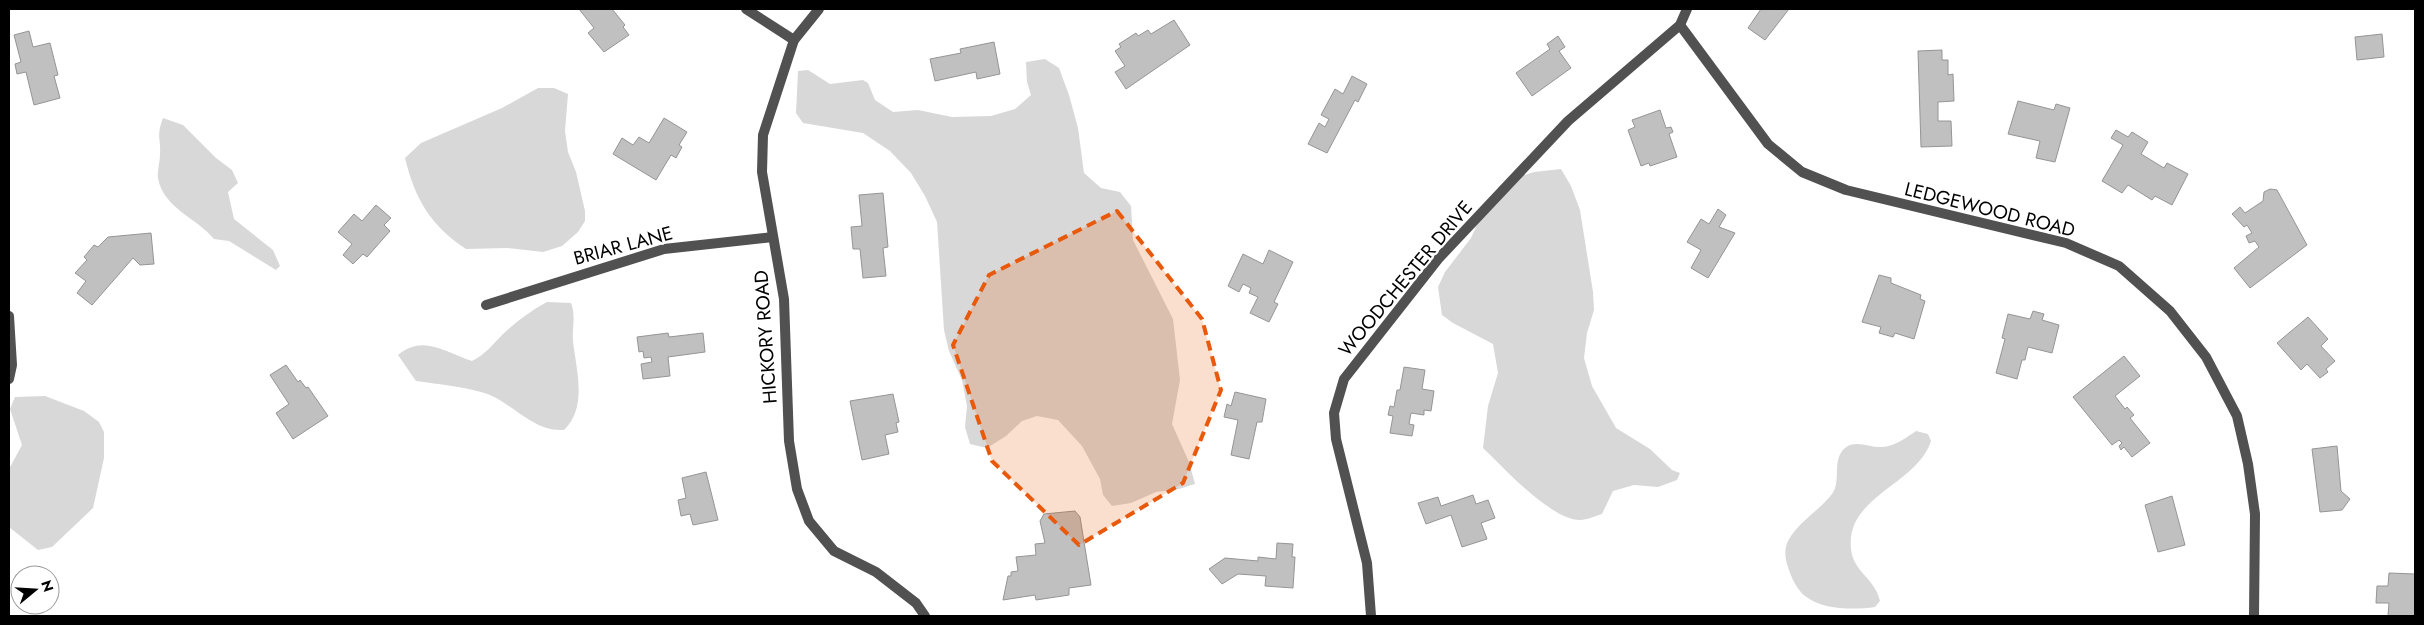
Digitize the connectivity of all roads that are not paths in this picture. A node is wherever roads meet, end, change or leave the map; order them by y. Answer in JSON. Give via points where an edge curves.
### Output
{"nodes":[{"id":1,"x":746,"y":9,"type":"edge"},
{"id":2,"x":819,"y":9,"type":"edge"},
{"id":3,"x":1687,"y":9,"type":"edge"},
{"id":4,"x":1680,"y":25,"type":"junction"},
{"id":5,"x":794,"y":40,"type":"junction"},
{"id":6,"x":773,"y":237,"type":"junction"},
{"id":7,"x":486,"y":305,"type":"dead end"},
{"id":8,"x":9,"y":316,"type":"edge"},
{"id":9,"x":9,"y":379,"type":"edge"},
{"id":10,"x":925,"y":616,"type":"edge"},
{"id":11,"x":1371,"y":616,"type":"edge"},
{"id":12,"x":2254,"y":616,"type":"edge"}],
"edges":[{"from":1,"to":5,"type":"street"},
{"from":2,"to":5,"type":"street","name":"HICKORY ROAD"},
{"from":3,"to":4,"type":"street","name":"WOODCHESTER DRIVE"},
{"from":4,"to":11,"type":"street","name":"WOODCHESTER DRIVE","via":[[1568,121],[1440,258],[1344,379],[1334,413],[1336,439],[1367,563]]},
{"from":4,"to":12,"type":"street","name":"LEDGEWOOD ROAD","via":[[1768,144],[1802,172],[1846,190],[2066,243],[2119,266],[2170,311],[2206,357],[2237,416],[2248,464],[2254,514]]},
{"from":5,"to":6,"type":"street","name":"HICKORY ROAD","via":[[764,135],[762,172]]},
{"from":6,"to":7,"type":"street","name":"BRIAR LANE","via":[[664,249]]},
{"from":6,"to":10,"type":"street","name":"HICKORY ROAD","via":[[784,299],[789,441],[797,489],[809,521],[834,551],[876,572],[916,603]]},
{"from":8,"to":9,"type":"street","via":[[12,364]]}]}
